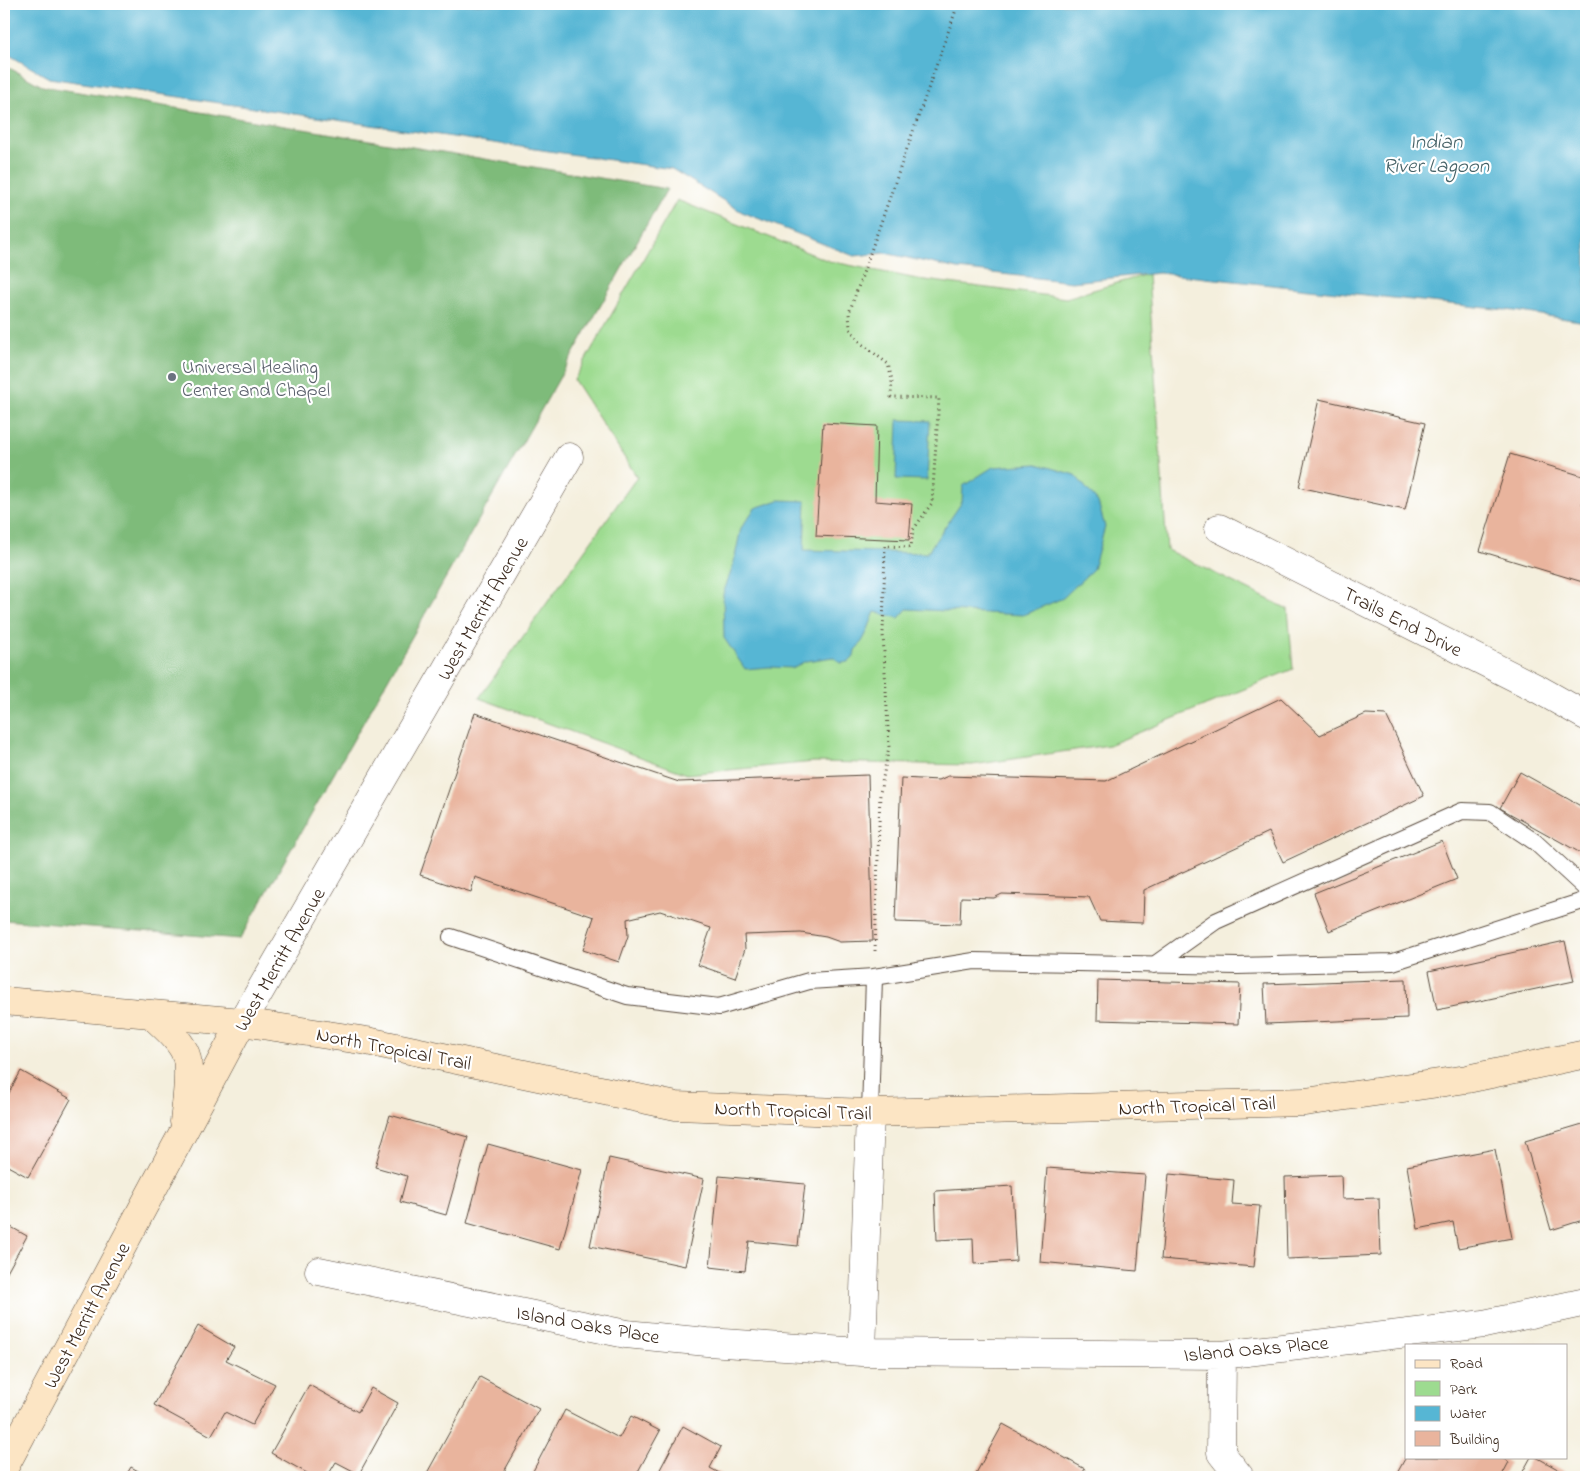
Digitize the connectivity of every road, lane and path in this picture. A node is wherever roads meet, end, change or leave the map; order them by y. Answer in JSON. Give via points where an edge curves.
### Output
{"nodes":[{"id":1,"x":958,"y":4,"type":"edge"},
{"id":2,"x":569,"y":457,"type":"dead end"},
{"id":3,"x":1219,"y":528,"type":"dead end"},
{"id":4,"x":1586,"y":716,"type":"edge"},
{"id":5,"x":1586,"y":889,"type":"edge"},
{"id":6,"x":1586,"y":900,"type":"edge"},
{"id":7,"x":451,"y":937,"type":"dead end"},
{"id":8,"x":1154,"y":965,"type":"junction"},
{"id":9,"x":874,"y":977,"type":"junction"},
{"id":10,"x":4,"y":1001,"type":"edge"},
{"id":11,"x":151,"y":1014,"type":"junction"},
{"id":12,"x":242,"y":1022,"type":"junction"},
{"id":13,"x":1586,"y":1054,"type":"edge"},
{"id":14,"x":870,"y":1113,"type":"junction"},
{"id":15,"x":183,"y":1133,"type":"junction"},
{"id":16,"x":319,"y":1271,"type":"dead end"},
{"id":17,"x":1586,"y":1302,"type":"edge"},
{"id":18,"x":862,"y":1352,"type":"junction"},
{"id":19,"x":1222,"y":1355,"type":"junction"},
{"id":20,"x":4,"y":1468,"type":"edge"},
{"id":21,"x":1240,"y":1477,"type":"edge"}],
"edges":[{"from":1,"to":9,"type":"path","via":[[849,313],[850,329],[888,364],[892,380],[891,397],[939,398],[932,503],[912,530],[911,546],[885,546],[883,634],[889,747],[880,793]]},
{"from":2,"to":12,"type":"street","name":"West Merritt Avenue"},
{"from":3,"to":4,"type":"street","name":"Trails End Drive"},
{"from":5,"to":8,"type":"lane","via":[[1535,842],[1490,812],[1462,811],[1216,921]]},
{"from":6,"to":8,"type":"lane","via":[[1393,962]]},
{"from":7,"to":9,"type":"lane","via":[[627,996],[719,1007],[809,981]]},
{"from":8,"to":9,"type":"lane","via":[[974,962]]},
{"from":9,"to":14,"type":"lane"},
{"from":10,"to":11,"type":"street","name":"North Tropical Trail"},
{"from":11,"to":12,"type":"street","name":"North Tropical Trail"},
{"from":11,"to":15,"type":"street","via":[[176,1039],[186,1056],[188,1082]]},
{"from":12,"to":14,"type":"street","name":"North Tropical Trail","via":[[368,1041],[676,1106]]},
{"from":12,"to":15,"type":"street","name":"West Merritt Avenue"},
{"from":13,"to":14,"type":"street","name":"North Tropical Trail","via":[[1468,1079],[1305,1102]]},
{"from":14,"to":18,"type":"street"},
{"from":15,"to":20,"type":"street","name":"West Merritt Avenue"},
{"from":16,"to":18,"type":"street","name":"Island Oaks Place","via":[[626,1334]]},
{"from":17,"to":19,"type":"street","name":"Island Oaks Place","via":[[1484,1324]]},
{"from":18,"to":19,"type":"street","name":"Island Oaks Place"},
{"from":19,"to":21,"type":"street","via":[[1221,1453]]}]}
